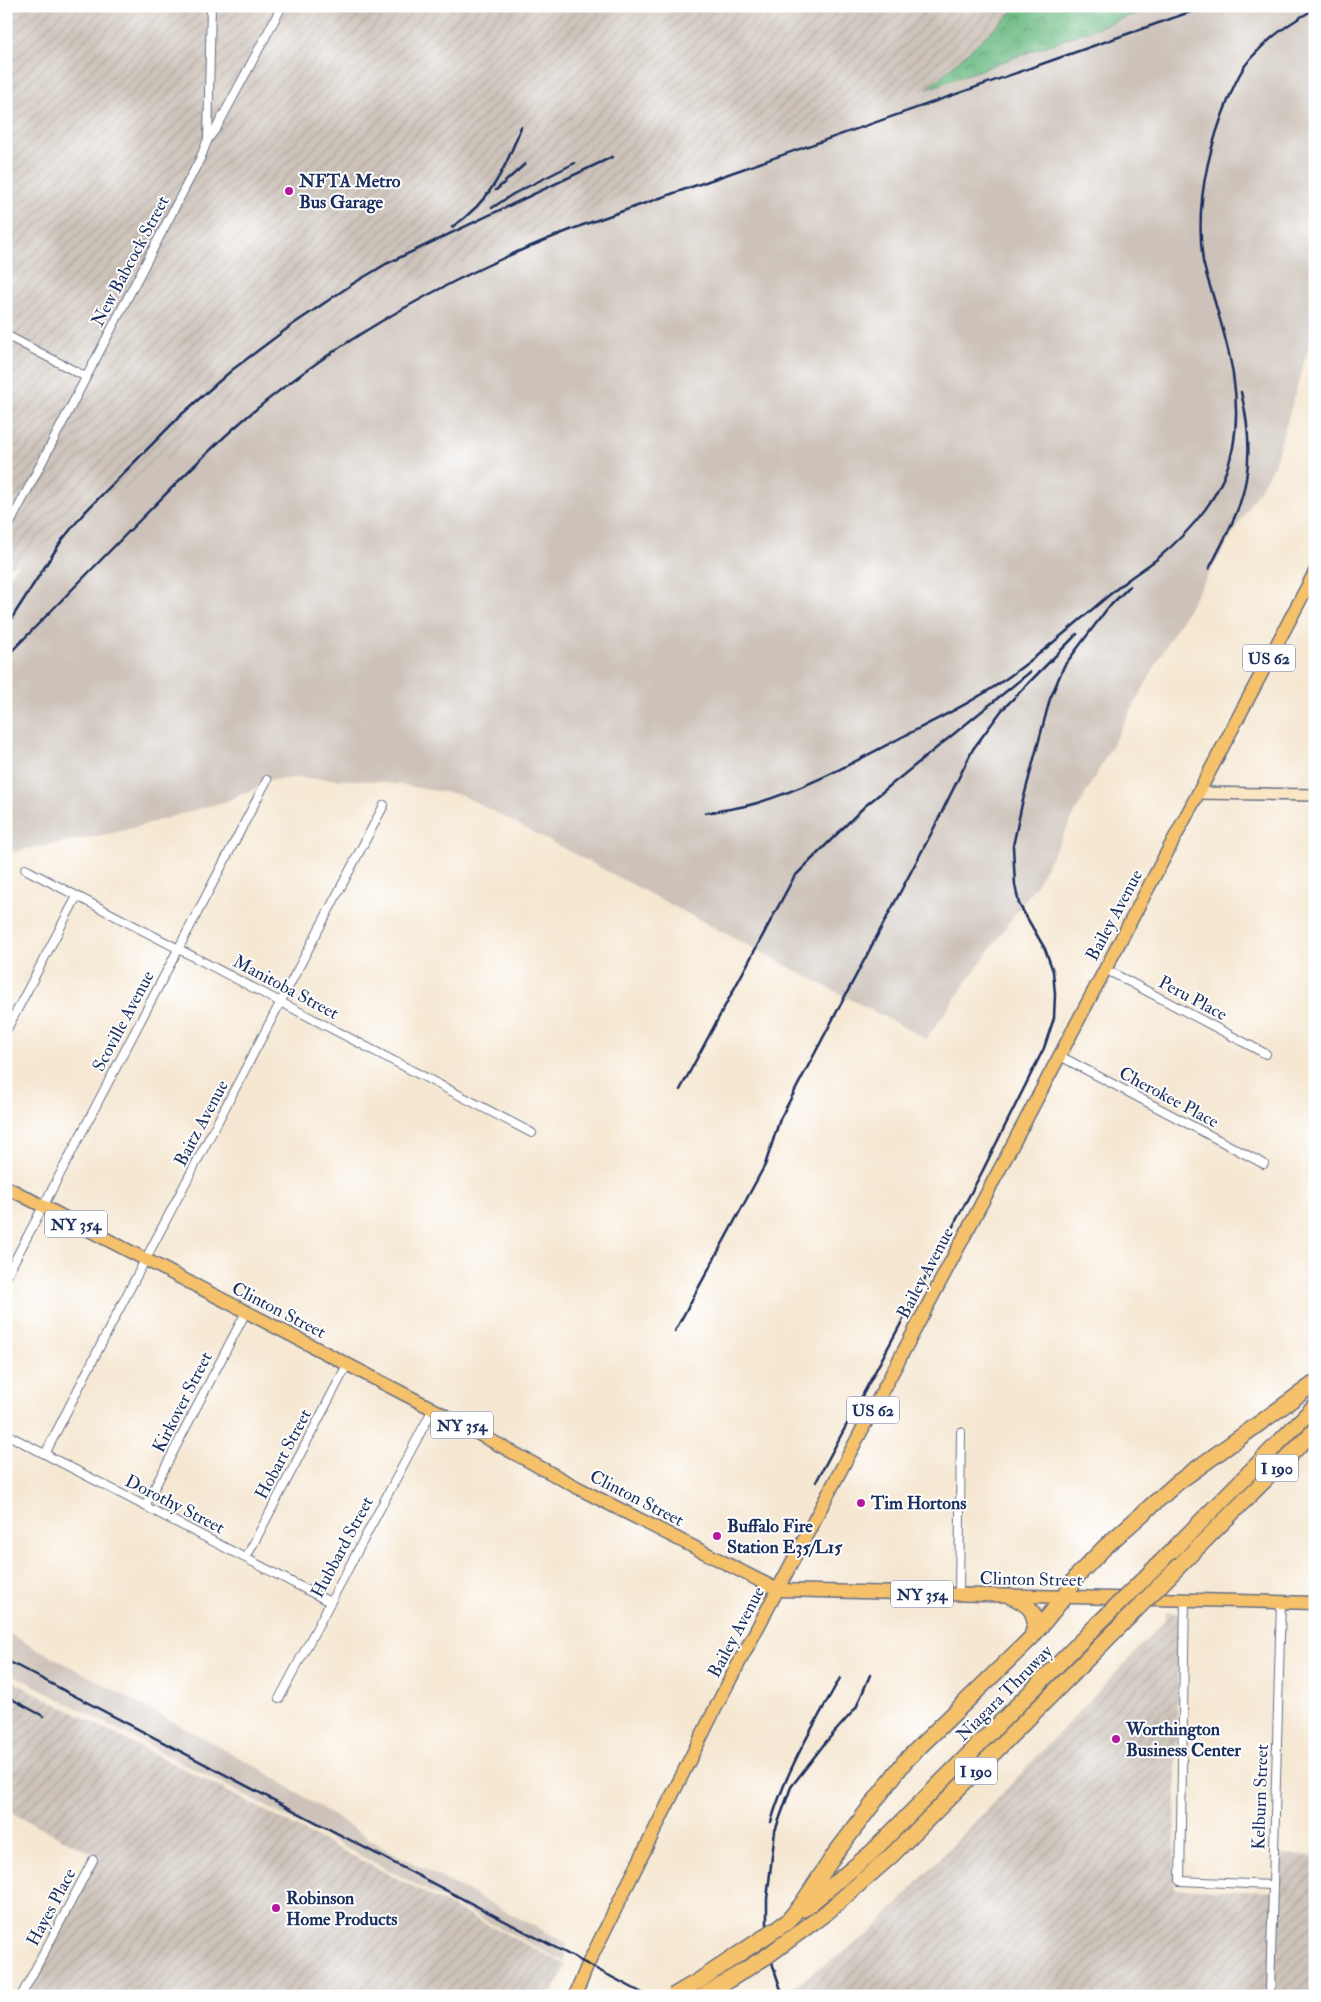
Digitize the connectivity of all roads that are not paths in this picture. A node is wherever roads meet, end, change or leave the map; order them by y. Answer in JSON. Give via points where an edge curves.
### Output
{"nodes":[{"id":1,"x":211,"y":6,"type":"edge"},
{"id":2,"x":282,"y":6,"type":"edge"},
{"id":3,"x":208,"y":139,"type":"junction"},
{"id":4,"x":6,"y":335,"type":"edge"},
{"id":5,"x":86,"y":377,"type":"junction"},
{"id":6,"x":6,"y":531,"type":"edge"},
{"id":7,"x":1315,"y":572,"type":"edge"},
{"id":8,"x":267,"y":780,"type":"dead end"},
{"id":9,"x":1198,"y":793,"type":"junction"},
{"id":10,"x":1315,"y":795,"type":"edge"},
{"id":11,"x":384,"y":805,"type":"dead end"},
{"id":12,"x":25,"y":869,"type":"dead end"},
{"id":13,"x":78,"y":896,"type":"junction"},
{"id":14,"x":178,"y":948,"type":"junction"},
{"id":15,"x":1106,"y":968,"type":"junction"},
{"id":16,"x":282,"y":1001,"type":"junction"},
{"id":17,"x":6,"y":1030,"type":"edge"},
{"id":18,"x":1266,"y":1054,"type":"dead end"},
{"id":19,"x":1060,"y":1056,"type":"junction"},
{"id":20,"x":532,"y":1134,"type":"dead end"},
{"id":21,"x":1264,"y":1164,"type":"dead end"},
{"id":22,"x":6,"y":1187,"type":"edge"},
{"id":23,"x":43,"y":1207,"type":"junction"},
{"id":24,"x":146,"y":1260,"type":"junction"},
{"id":25,"x":6,"y":1277,"type":"edge"},
{"id":26,"x":246,"y":1312,"type":"junction"},
{"id":27,"x":347,"y":1365,"type":"junction"},
{"id":28,"x":1315,"y":1383,"type":"edge"},
{"id":29,"x":1315,"y":1406,"type":"edge"},
{"id":30,"x":432,"y":1409,"type":"junction"},
{"id":31,"x":1315,"y":1430,"type":"edge"},
{"id":32,"x":961,"y":1432,"type":"dead end"},
{"id":33,"x":6,"y":1434,"type":"edge"},
{"id":34,"x":45,"y":1454,"type":"junction"},
{"id":35,"x":145,"y":1506,"type":"junction"},
{"id":36,"x":246,"y":1558,"type":"junction"},
{"id":37,"x":778,"y":1590,"type":"junction"},
{"id":38,"x":960,"y":1595,"type":"junction"},
{"id":39,"x":1010,"y":1596,"type":"junction"},
{"id":40,"x":1065,"y":1596,"type":"junction"},
{"id":41,"x":1185,"y":1600,"type":"junction"},
{"id":42,"x":330,"y":1602,"type":"junction"},
{"id":43,"x":1281,"y":1602,"type":"junction"},
{"id":44,"x":1315,"y":1603,"type":"edge"},
{"id":45,"x":1031,"y":1638,"type":"junction"},
{"id":46,"x":279,"y":1699,"type":"dead end"},
{"id":47,"x":93,"y":1860,"type":"dead end"},
{"id":48,"x":1272,"y":1885,"type":"junction"},
{"id":49,"x":821,"y":1887,"type":"junction"},
{"id":50,"x":1270,"y":1992,"type":"dead end"},
{"id":51,"x":22,"y":1996,"type":"edge"},
{"id":52,"x":575,"y":1996,"type":"edge"},
{"id":53,"x":673,"y":1996,"type":"edge"},
{"id":54,"x":703,"y":1996,"type":"edge"}],
"edges":[{"from":1,"to":3,"type":"street"},
{"from":2,"to":3,"type":"street","name":"New Babcock Street","via":[[217,128]]},
{"from":3,"to":5,"type":"street","name":"New Babcock Street"},
{"from":4,"to":5,"type":"street"},
{"from":5,"to":6,"type":"street","name":"New Babcock Street"},
{"from":7,"to":9,"type":"main road","name":"Bailey Avenue","number":"US 62"},
{"from":8,"to":14,"type":"street","name":"Scoville Avenue"},
{"from":9,"to":10,"type":"street"},
{"from":9,"to":15,"type":"main road","name":"Bailey Avenue","number":"US 62"},
{"from":11,"to":16,"type":"street","name":"Baitz Avenue"},
{"from":12,"to":13,"type":"street","name":"Manitoba Street"},
{"from":13,"to":14,"type":"street","name":"Manitoba Street"},
{"from":13,"to":17,"type":"street"},
{"from":14,"to":16,"type":"street","name":"Manitoba Street"},
{"from":14,"to":23,"type":"street","name":"Scoville Avenue"},
{"from":15,"to":18,"type":"street","name":"Peru Place"},
{"from":15,"to":19,"type":"main road","name":"Bailey Avenue","number":"US 62"},
{"from":16,"to":20,"type":"street","name":"Manitoba Street"},
{"from":16,"to":24,"type":"street","name":"Baitz Avenue"},
{"from":19,"to":21,"type":"street","name":"Cherokee Place"},
{"from":19,"to":37,"type":"main road","name":"Bailey Avenue","number":"US 62"},
{"from":22,"to":23,"type":"main road","name":"Clinton Street","number":"NY 354"},
{"from":23,"to":24,"type":"main road","name":"Clinton Street","number":"NY 354"},
{"from":23,"to":25,"type":"street","name":"Scoville Avenue"},
{"from":24,"to":26,"type":"main road","name":"Clinton Street","number":"NY 354"},
{"from":24,"to":34,"type":"street","name":"Baitz Avenue"},
{"from":26,"to":27,"type":"main road","name":"Clinton Street","number":"NY 354"},
{"from":26,"to":35,"type":"street","name":"Kirkover Street"},
{"from":27,"to":30,"type":"main road","name":"Clinton Street","number":"NY 354"},
{"from":27,"to":36,"type":"street","name":"Hobart Street"},
{"from":28,"to":40,"type":"highway","via":[[1177,1483],[1144,1511],[1078,1576]]},
{"from":29,"to":49,"type":"highway","name":"Niagara Thruway","number":"I 190","bridge":true,"via":[[871,1853]]},
{"from":30,"to":37,"type":"main road","name":"Clinton Street","number":"NY 354"},
{"from":30,"to":42,"type":"street","name":"Hubbard Street"},
{"from":31,"to":54,"type":"highway","name":"Niagara Thruway","number":"I 190","bridge":true,"via":[[892,1855],[827,1912],[767,1956]]},
{"from":32,"to":38,"type":"street"},
{"from":33,"to":34,"type":"street","name":"Dorothy Street"},
{"from":34,"to":35,"type":"street","name":"Dorothy Street"},
{"from":35,"to":36,"type":"street","name":"Dorothy Street"},
{"from":36,"to":42,"type":"street","name":"Dorothy Street"},
{"from":37,"to":38,"type":"main road","name":"Clinton Street","number":"NY 354"},
{"from":37,"to":52,"type":"main road","name":"Bailey Avenue","number":"US 62","via":[[722,1695]]},
{"from":38,"to":39,"type":"main road","name":"Clinton Street","number":"NY 354"},
{"from":39,"to":40,"type":"main road","name":"Clinton Street","number":"NY 354"},
{"from":39,"to":45,"type":"highway","via":[[1029,1606],[1035,1617]]},
{"from":40,"to":41,"type":"main road","name":"Clinton Street","number":"NY 354"},
{"from":40,"to":45,"type":"highway"},
{"from":41,"to":43,"type":"main road","name":"Clinton Street","number":"NY 354"},
{"from":41,"to":48,"type":"street","via":[[1180,1882]]},
{"from":42,"to":46,"type":"street","name":"Hubbard Street"},
{"from":43,"to":44,"type":"main road","name":"Clinton Street","number":"NY 354"},
{"from":43,"to":48,"type":"street","name":"Kelburn Street"},
{"from":45,"to":49,"type":"highway","via":[[905,1761],[882,1790]]},
{"from":47,"to":51,"type":"street","name":"Hayes Place"},
{"from":48,"to":50,"type":"street","name":"Kelburn Street"},
{"from":49,"to":53,"type":"highway","bridge":true,"via":[[787,1922]]}]}
